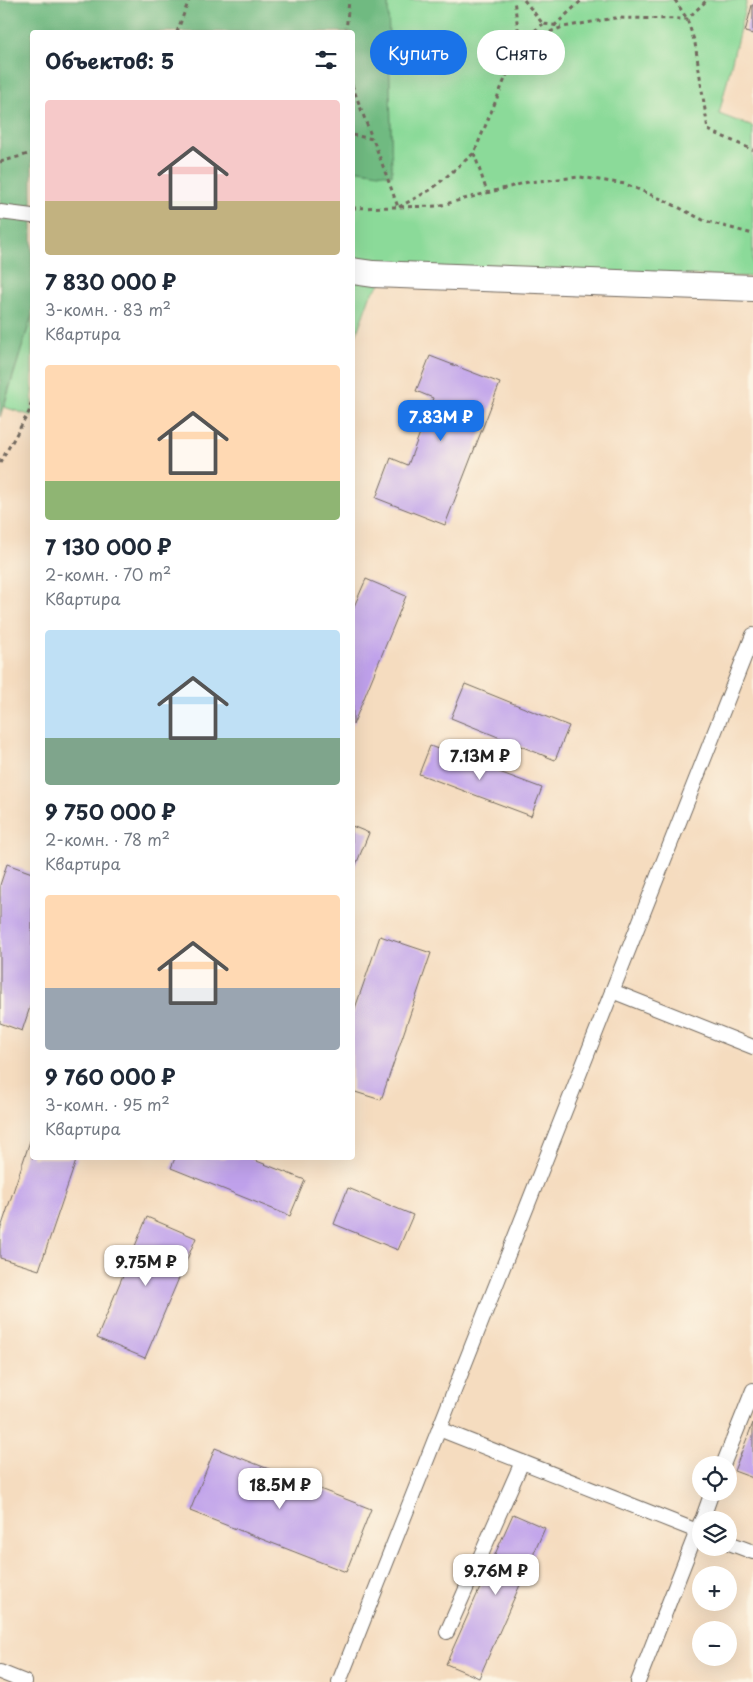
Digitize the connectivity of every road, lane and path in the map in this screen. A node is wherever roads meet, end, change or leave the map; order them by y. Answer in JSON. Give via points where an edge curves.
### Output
{"nodes":[{"id":1,"x":189,"y":0,"type":"edge"},
{"id":2,"x":349,"y":0,"type":"edge"},
{"id":3,"x":514,"y":0,"type":"edge"},
{"id":4,"x":582,"y":0,"type":"edge"},
{"id":5,"x":675,"y":0,"type":"edge"},
{"id":6,"x":707,"y":0,"type":"edge"},
{"id":7,"x":525,"y":1,"type":"edge"},
{"id":8,"x":687,"y":19,"type":"junction"},
{"id":9,"x":544,"y":24,"type":"junction"},
{"id":10,"x":554,"y":26,"type":"junction"},
{"id":11,"x":562,"y":26,"type":"junction"},
{"id":12,"x":178,"y":30,"type":"edge"},
{"id":13,"x":346,"y":30,"type":"edge"},
{"id":14,"x":518,"y":30,"type":"edge"},
{"id":15,"x":536,"y":30,"type":"edge"},
{"id":16,"x":552,"y":30,"type":"edge"},
{"id":17,"x":507,"y":75,"type":"edge"},
{"id":18,"x":355,"y":93,"type":"edge"},
{"id":19,"x":355,"y":136,"type":"edge"},
{"id":20,"x":373,"y":139,"type":"junction"},
{"id":21,"x":753,"y":150,"type":"edge"},
{"id":22,"x":474,"y":153,"type":"junction"},
{"id":23,"x":30,"y":154,"type":"edge"},
{"id":24,"x":0,"y":162,"type":"edge"},
{"id":25,"x":487,"y":192,"type":"junction"},
{"id":26,"x":398,"y":207,"type":"junction"},
{"id":27,"x":355,"y":208,"type":"edge"},
{"id":28,"x":0,"y":212,"type":"edge"},
{"id":29,"x":30,"y":216,"type":"edge"},
{"id":30,"x":753,"y":234,"type":"edge"},
{"id":31,"x":355,"y":271,"type":"edge"},
{"id":32,"x":753,"y":288,"type":"edge"},
{"id":33,"x":30,"y":408,"type":"edge"},
{"id":34,"x":0,"y":463,"type":"edge"},
{"id":35,"x":753,"y":635,"type":"edge"},
{"id":36,"x":612,"y":992,"type":"junction"},
{"id":37,"x":753,"y":1047,"type":"edge"},
{"id":38,"x":753,"y":1390,"type":"edge"},
{"id":39,"x":439,"y":1429,"type":"junction"},
{"id":40,"x":727,"y":1456,"type":"edge"},
{"id":41,"x":522,"y":1462,"type":"junction"},
{"id":42,"x":692,"y":1523,"type":"edge"},
{"id":43,"x":692,"y":1546,"type":"edge"},
{"id":44,"x":737,"y":1546,"type":"edge"},
{"id":45,"x":753,"y":1552,"type":"edge"},
{"id":46,"x":447,"y":1632,"type":"dead end"},
{"id":47,"x":0,"y":1672,"type":"edge"},
{"id":48,"x":24,"y":1682,"type":"edge"},
{"id":49,"x":339,"y":1682,"type":"edge"},
{"id":50,"x":638,"y":1682,"type":"edge"}],
"edges":[{"from":1,"to":12,"type":"path"},
{"from":2,"to":13,"type":"path"},
{"from":3,"to":14,"type":"path"},
{"from":4,"to":10,"type":"path"},
{"from":5,"to":8,"type":"path"},
{"from":6,"to":8,"type":"path"},
{"from":7,"to":9,"type":"path"},
{"from":8,"to":11,"type":"path","via":[[615,18]]},
{"from":8,"to":21,"type":"path","via":[[695,42],[708,130]]},
{"from":9,"to":10,"type":"path"},
{"from":9,"to":15,"type":"path"},
{"from":10,"to":11,"type":"path"},
{"from":11,"to":16,"type":"path"},
{"from":17,"to":22,"type":"path"},
{"from":18,"to":20,"type":"path"},
{"from":19,"to":20,"type":"path"},
{"from":20,"to":26,"type":"path"},
{"from":22,"to":25,"type":"path"},
{"from":22,"to":26,"type":"path","via":[[432,189]]},
{"from":23,"to":24,"type":"path"},
{"from":25,"to":26,"type":"path","via":[[438,206]]},
{"from":25,"to":30,"type":"path","via":[[528,182],[580,177],[624,184],[705,221]]},
{"from":26,"to":27,"type":"path"},
{"from":28,"to":29,"type":"lane"},
{"from":31,"to":32,"type":"street"},
{"from":33,"to":34,"type":"path"},
{"from":35,"to":36,"type":"lane"},
{"from":36,"to":37,"type":"lane"},
{"from":36,"to":39,"type":"lane"},
{"from":38,"to":40,"type":"lane"},
{"from":39,"to":41,"type":"lane"},
{"from":39,"to":49,"type":"lane"},
{"from":41,"to":42,"type":"lane"},
{"from":41,"to":46,"type":"lane"},
{"from":43,"to":50,"type":"lane"},
{"from":44,"to":45,"type":"lane"},
{"from":47,"to":48,"type":"lane"}]}
